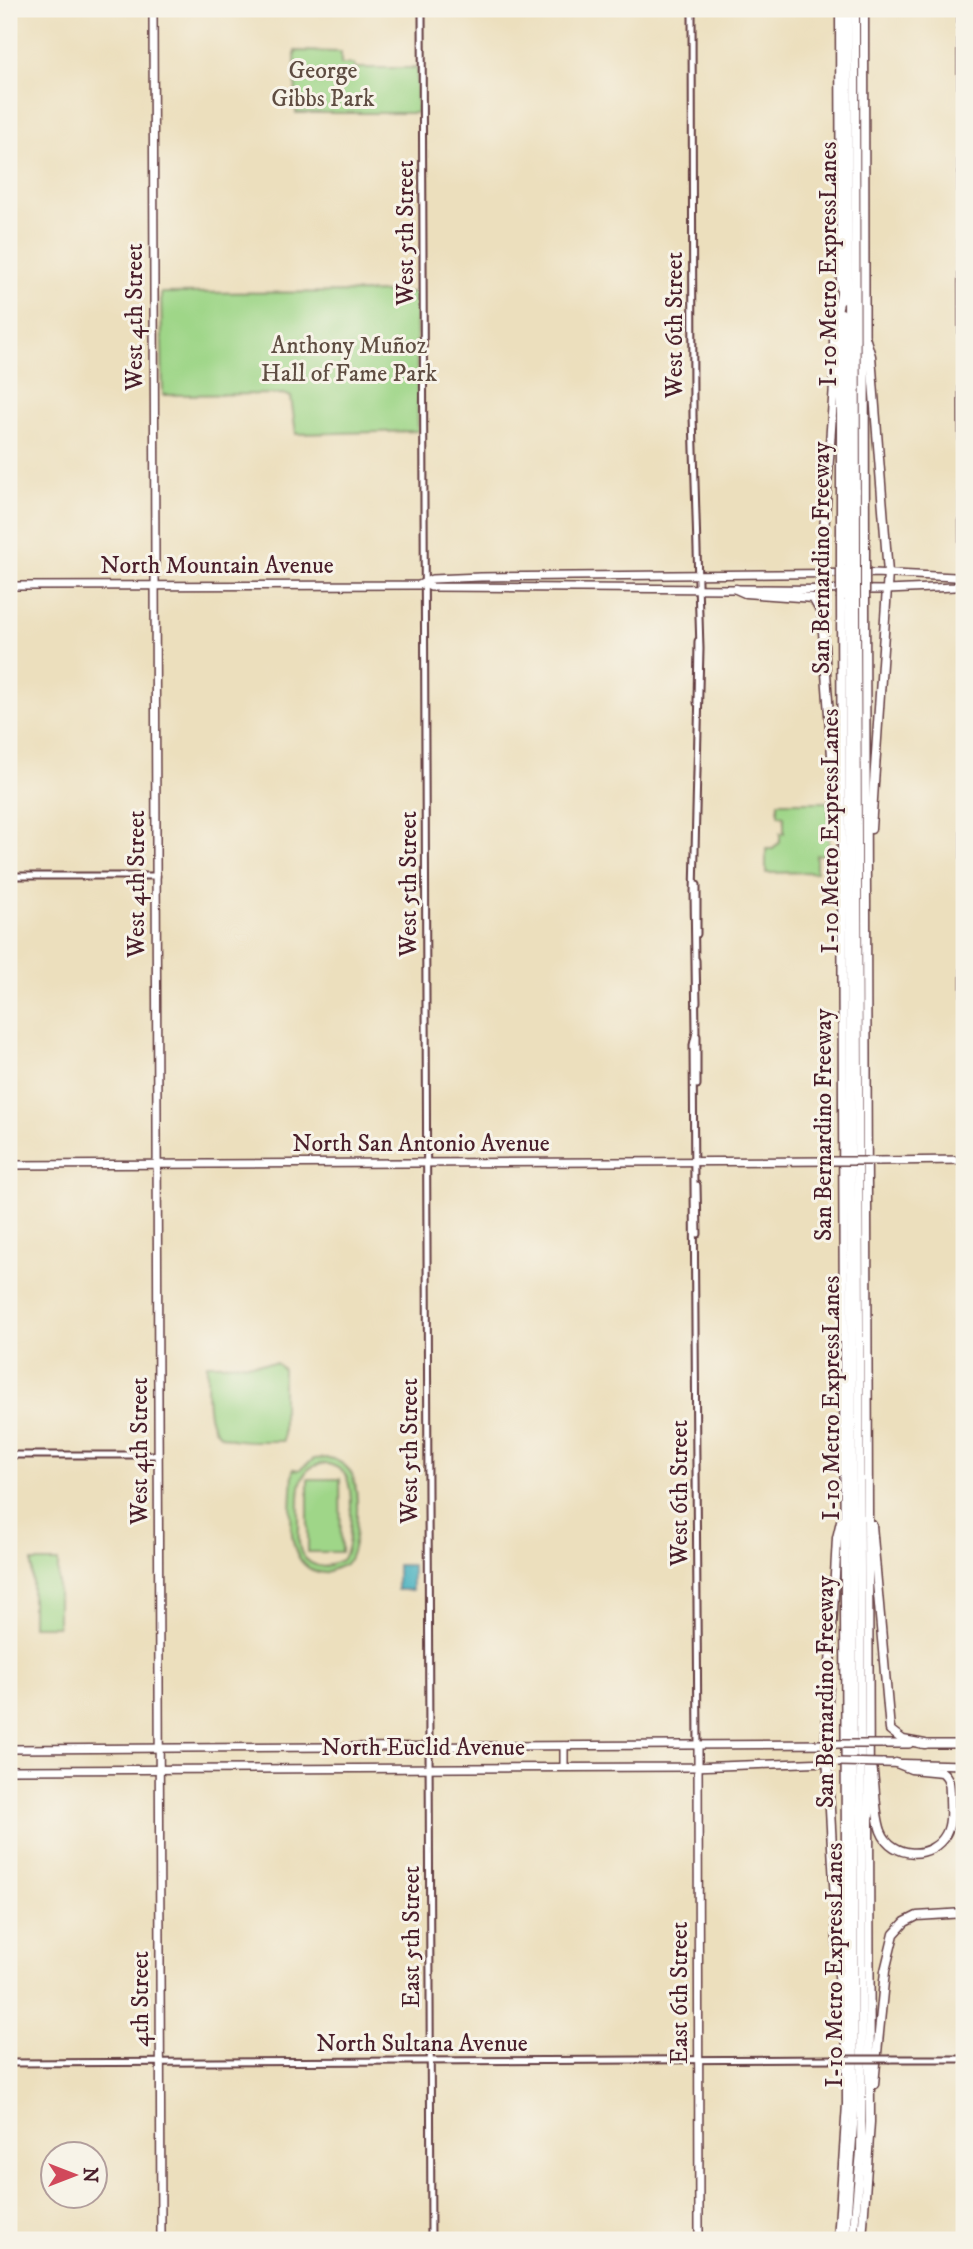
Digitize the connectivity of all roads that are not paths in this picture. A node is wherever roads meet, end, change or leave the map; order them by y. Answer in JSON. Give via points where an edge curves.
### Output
{"nodes":[{"id":1,"x":153,"y":9,"type":"edge"},
{"id":2,"x":422,"y":9,"type":"edge"},
{"id":3,"x":692,"y":9,"type":"edge"},
{"id":4,"x":840,"y":9,"type":"edge"},
{"id":5,"x":847,"y":9,"type":"edge"},
{"id":6,"x":855,"y":9,"type":"edge"},
{"id":7,"x":864,"y":9,"type":"edge"},
{"id":8,"x":961,"y":9,"type":"edge"},
{"id":9,"x":841,"y":294,"type":"junction"},
{"id":10,"x":865,"y":337,"type":"junction"},
{"id":11,"x":849,"y":377,"type":"junction"},
{"id":12,"x":858,"y":387,"type":"junction"},
{"id":13,"x":840,"y":420,"type":"junction"},
{"id":14,"x":865,"y":444,"type":"junction"},
{"id":15,"x":853,"y":566,"type":"junction"},
{"id":16,"x":820,"y":573,"type":"junction"},
{"id":17,"x":888,"y":573,"type":"junction"},
{"id":18,"x":559,"y":577,"type":"junction"},
{"id":19,"x":697,"y":577,"type":"junction"},
{"id":20,"x":964,"y":581,"type":"edge"},
{"id":21,"x":425,"y":584,"type":"junction"},
{"id":22,"x":9,"y":586,"type":"edge"},
{"id":23,"x":155,"y":586,"type":"junction"},
{"id":24,"x":553,"y":586,"type":"junction"},
{"id":25,"x":571,"y":586,"type":"junction"},
{"id":26,"x":698,"y":587,"type":"junction"},
{"id":27,"x":736,"y":589,"type":"junction"},
{"id":28,"x":820,"y":590,"type":"junction"},
{"id":29,"x":887,"y":590,"type":"junction"},
{"id":30,"x":853,"y":600,"type":"junction"},
{"id":31,"x":821,"y":613,"type":"junction"},
{"id":32,"x":841,"y":673,"type":"junction"},
{"id":33,"x":964,"y":724,"type":"edge"},
{"id":34,"x":866,"y":761,"type":"junction"},
{"id":35,"x":850,"y":796,"type":"junction"},
{"id":36,"x":858,"y":817,"type":"junction"},
{"id":37,"x":841,"y":866,"type":"junction"},
{"id":38,"x":9,"y":876,"type":"edge"},
{"id":39,"x":157,"y":876,"type":"junction"},
{"id":40,"x":866,"y":905,"type":"junction"},
{"id":41,"x":964,"y":1064,"type":"edge"},
{"id":42,"x":964,"y":1160,"type":"edge"},
{"id":43,"x":696,"y":1162,"type":"junction"},
{"id":44,"x":427,"y":1163,"type":"junction"},
{"id":45,"x":158,"y":1164,"type":"junction"},
{"id":46,"x":9,"y":1165,"type":"edge"},
{"id":47,"x":9,"y":1455,"type":"edge"},
{"id":48,"x":159,"y":1455,"type":"junction"},
{"id":49,"x":867,"y":1486,"type":"junction"},
{"id":50,"x":845,"y":1505,"type":"junction"},
{"id":51,"x":827,"y":1744,"type":"junction"},
{"id":52,"x":925,"y":1744,"type":"junction"},
{"id":53,"x":964,"y":1744,"type":"edge"},
{"id":54,"x":698,"y":1745,"type":"junction"},
{"id":55,"x":564,"y":1746,"type":"junction"},
{"id":56,"x":430,"y":1747,"type":"junction"},
{"id":57,"x":160,"y":1748,"type":"junction"},
{"id":58,"x":9,"y":1749,"type":"edge"},
{"id":59,"x":868,"y":1750,"type":"junction"},
{"id":60,"x":160,"y":1759,"type":"joint"},
{"id":61,"x":429,"y":1759,"type":"joint"},
{"id":62,"x":827,"y":1762,"type":"junction"},
{"id":63,"x":897,"y":1763,"type":"junction"},
{"id":64,"x":964,"y":1765,"type":"edge"},
{"id":65,"x":564,"y":1767,"type":"junction"},
{"id":66,"x":699,"y":1767,"type":"junction"},
{"id":67,"x":429,"y":1768,"type":"junction"},
{"id":68,"x":160,"y":1769,"type":"junction"},
{"id":69,"x":9,"y":1770,"type":"edge"},
{"id":70,"x":964,"y":1913,"type":"edge"},
{"id":71,"x":847,"y":2052,"type":"junction"},
{"id":72,"x":964,"y":2059,"type":"edge"},
{"id":73,"x":699,"y":2061,"type":"junction"},
{"id":74,"x":431,"y":2062,"type":"junction"},
{"id":75,"x":9,"y":2063,"type":"edge"},
{"id":76,"x":160,"y":2063,"type":"junction"},
{"id":77,"x":870,"y":2122,"type":"junction"},
{"id":78,"x":161,"y":2240,"type":"edge"},
{"id":79,"x":431,"y":2240,"type":"edge"},
{"id":80,"x":699,"y":2240,"type":"edge"},
{"id":81,"x":838,"y":2240,"type":"edge"},
{"id":82,"x":845,"y":2240,"type":"edge"},
{"id":83,"x":853,"y":2240,"type":"edge"},
{"id":84,"x":862,"y":2240,"type":"edge"}],
"edges":[{"from":1,"to":23,"type":"main road","name":"West 4th Street"},
{"from":2,"to":21,"type":"street","name":"West 5th Street"},
{"from":3,"to":19,"type":"street","name":"West 6th Street"},
{"from":4,"to":9,"type":"highway","name":"San Bernardino Freeway"},
{"from":5,"to":11,"type":"highway","name":"I-10 Metro ExpressLanes"},
{"from":6,"to":12,"type":"highway","name":"I-10 Metro ExpressLanes"},
{"from":7,"to":10,"type":"highway","name":"San Bernardino Freeway"},
{"from":8,"to":20,"type":"main road"},
{"from":9,"to":13,"type":"highway","name":"San Bernardino Freeway"},
{"from":9,"to":16,"type":"highway","via":[[834,324]]},
{"from":10,"to":14,"type":"highway","name":"San Bernardino Freeway"},
{"from":10,"to":17,"type":"highway","via":[[871,356]]},
{"from":11,"to":13,"type":"highway"},
{"from":11,"to":15,"type":"highway","name":"I-10 Metro ExpressLanes"},
{"from":12,"to":14,"type":"highway"},
{"from":12,"to":15,"type":"highway","name":"I-10 Metro ExpressLanes"},
{"from":13,"to":15,"type":"highway","name":"San Bernardino Freeway"},
{"from":14,"to":15,"type":"highway","name":"San Bernardino Freeway"},
{"from":15,"to":30,"type":"highway","name":"San Bernardino Freeway","bridge":true},
{"from":15,"to":30,"type":"highway","name":"San Bernardino Freeway","bridge":true},
{"from":16,"to":17,"type":"main road","name":"North Mountain Avenue"},
{"from":16,"to":19,"type":"main road","name":"North Mountain Avenue"},
{"from":16,"to":28,"type":"highway"},
{"from":17,"to":20,"type":"main road","name":"North Mountain Avenue"},
{"from":17,"to":29,"type":"highway"},
{"from":18,"to":19,"type":"main road","name":"North Mountain Avenue"},
{"from":18,"to":21,"type":"main road","name":"North Mountain Avenue","via":[[432,579]]},
{"from":18,"to":24,"type":"main road"},
{"from":18,"to":25,"type":"main road"},
{"from":19,"to":26,"type":"street","name":"West 6th Street"},
{"from":20,"to":29,"type":"main road","name":"North Mountain Avenue","via":[[955,587]]},
{"from":21,"to":23,"type":"main road","name":"North Mountain Avenue"},
{"from":21,"to":24,"type":"main road","name":"North Mountain Avenue"},
{"from":21,"to":44,"type":"street","name":"West 5th Street"},
{"from":22,"to":23,"type":"main road","name":"North Mountain Avenue"},
{"from":23,"to":39,"type":"main road","name":"West 4th Street"},
{"from":24,"to":25,"type":"main road","name":"North Mountain Avenue"},
{"from":25,"to":26,"type":"main road","name":"North Mountain Avenue"},
{"from":26,"to":27,"type":"main road","name":"North Mountain Avenue"},
{"from":26,"to":43,"type":"street","name":"West 6th Street"},
{"from":27,"to":28,"type":"main road","name":"North Mountain Avenue"},
{"from":27,"to":31,"type":"highway","via":[[813,598]]},
{"from":28,"to":29,"type":"main road","name":"North Mountain Avenue"},
{"from":28,"to":31,"type":"highway"},
{"from":29,"to":40,"type":"highway","via":[[872,801],[871,886]]},
{"from":30,"to":32,"type":"highway","name":"San Bernardino Freeway"},
{"from":30,"to":34,"type":"highway","name":"San Bernardino Freeway"},
{"from":30,"to":35,"type":"highway","name":"I-10 Metro ExpressLanes"},
{"from":30,"to":36,"type":"highway","name":"I-10 Metro ExpressLanes"},
{"from":31,"to":37,"type":"highway","via":[[836,854]]},
{"from":32,"to":35,"type":"highway"},
{"from":32,"to":37,"type":"highway","name":"San Bernardino Freeway"},
{"from":33,"to":41,"type":"street"},
{"from":34,"to":36,"type":"highway"},
{"from":34,"to":40,"type":"highway","name":"San Bernardino Freeway"},
{"from":35,"to":82,"type":"highway","name":"I-10 Metro ExpressLanes","via":[[854,2111]]},
{"from":36,"to":83,"type":"highway","name":"I-10 Metro ExpressLanes","via":[[862,2080]]},
{"from":37,"to":50,"type":"highway","name":"San Bernardino Freeway"},
{"from":38,"to":39,"type":"street"},
{"from":39,"to":45,"type":"main road","name":"West 4th Street"},
{"from":40,"to":49,"type":"highway","name":"San Bernardino Freeway"},
{"from":42,"to":43,"type":"main road","name":"North San Antonio Avenue","bridge":true},
{"from":43,"to":44,"type":"main road","name":"North San Antonio Avenue"},
{"from":43,"to":54,"type":"street","name":"West 6th Street"},
{"from":44,"to":45,"type":"main road","name":"North San Antonio Avenue"},
{"from":44,"to":56,"type":"street","name":"West 5th Street"},
{"from":45,"to":46,"type":"main road","name":"North San Antonio Avenue"},
{"from":45,"to":48,"type":"main road","name":"West 4th Street"},
{"from":47,"to":48,"type":"street"},
{"from":48,"to":57,"type":"main road","name":"West 4th Street"},
{"from":49,"to":52,"type":"highway","via":[[890,1730],[895,1737]]},
{"from":49,"to":59,"type":"highway","name":"San Bernardino Freeway"},
{"from":50,"to":51,"type":"highway","via":[[837,1538]]},
{"from":50,"to":71,"type":"highway","name":"San Bernardino Freeway"},
{"from":51,"to":52,"type":"main road","name":"North Euclid Avenue","bridge":true},
{"from":51,"to":54,"type":"main road","name":"North Euclid Avenue"},
{"from":51,"to":62,"type":"highway"},
{"from":52,"to":53,"type":"main road","name":"North Euclid Avenue"},
{"from":54,"to":55,"type":"main road","name":"North Euclid Avenue"},
{"from":54,"to":66,"type":"main road","name":"East 6th Street"},
{"from":55,"to":56,"type":"main road","name":"North Euclid Avenue"},
{"from":55,"to":65,"type":"main road"},
{"from":56,"to":57,"type":"main road","name":"North Euclid Avenue"},
{"from":56,"to":61,"type":"street","name":"West 5th Street"},
{"from":57,"to":58,"type":"main road","name":"North Euclid Avenue"},
{"from":57,"to":60,"type":"main road","name":"West 4th Street"},
{"from":59,"to":63,"type":"highway","via":[[885,1838],[905,1852],[927,1851],[948,1829],[949,1780],[942,1772]]},
{"from":59,"to":77,"type":"highway","name":"San Bernardino Freeway"},
{"from":60,"to":68,"type":"main road","name":"4th Street"},
{"from":61,"to":67,"type":"street","name":"East 5th Street"},
{"from":62,"to":63,"type":"main road","name":"North Euclid Avenue","bridge":true},
{"from":62,"to":66,"type":"main road","name":"North Euclid Avenue"},
{"from":62,"to":71,"type":"highway"},
{"from":63,"to":64,"type":"main road","name":"North Euclid Avenue"},
{"from":65,"to":66,"type":"main road","name":"North Euclid Avenue"},
{"from":65,"to":67,"type":"main road","name":"North Euclid Avenue"},
{"from":66,"to":73,"type":"main road","name":"East 6th Street"},
{"from":67,"to":68,"type":"main road","name":"North Euclid Avenue"},
{"from":67,"to":74,"type":"street","name":"East 5th Street"},
{"from":68,"to":69,"type":"main road","name":"North Euclid Avenue"},
{"from":68,"to":76,"type":"main road","name":"4th Street"},
{"from":70,"to":77,"type":"highway","via":[[917,1916],[891,1938]]},
{"from":71,"to":81,"type":"highway","name":"San Bernardino Freeway","via":[[846,2149]]},
{"from":72,"to":73,"type":"street","name":"North Sultana Avenue","bridge":true},
{"from":73,"to":74,"type":"street","name":"North Sultana Avenue"},
{"from":73,"to":80,"type":"main road","name":"East 6th Street"},
{"from":74,"to":76,"type":"street","name":"North Sultana Avenue"},
{"from":74,"to":79,"type":"street","name":"East 5th Street"},
{"from":75,"to":76,"type":"street","name":"North Sultana Avenue"},
{"from":76,"to":78,"type":"main road","name":"4th Street"},
{"from":77,"to":84,"type":"highway","name":"San Bernardino Freeway"}]}
